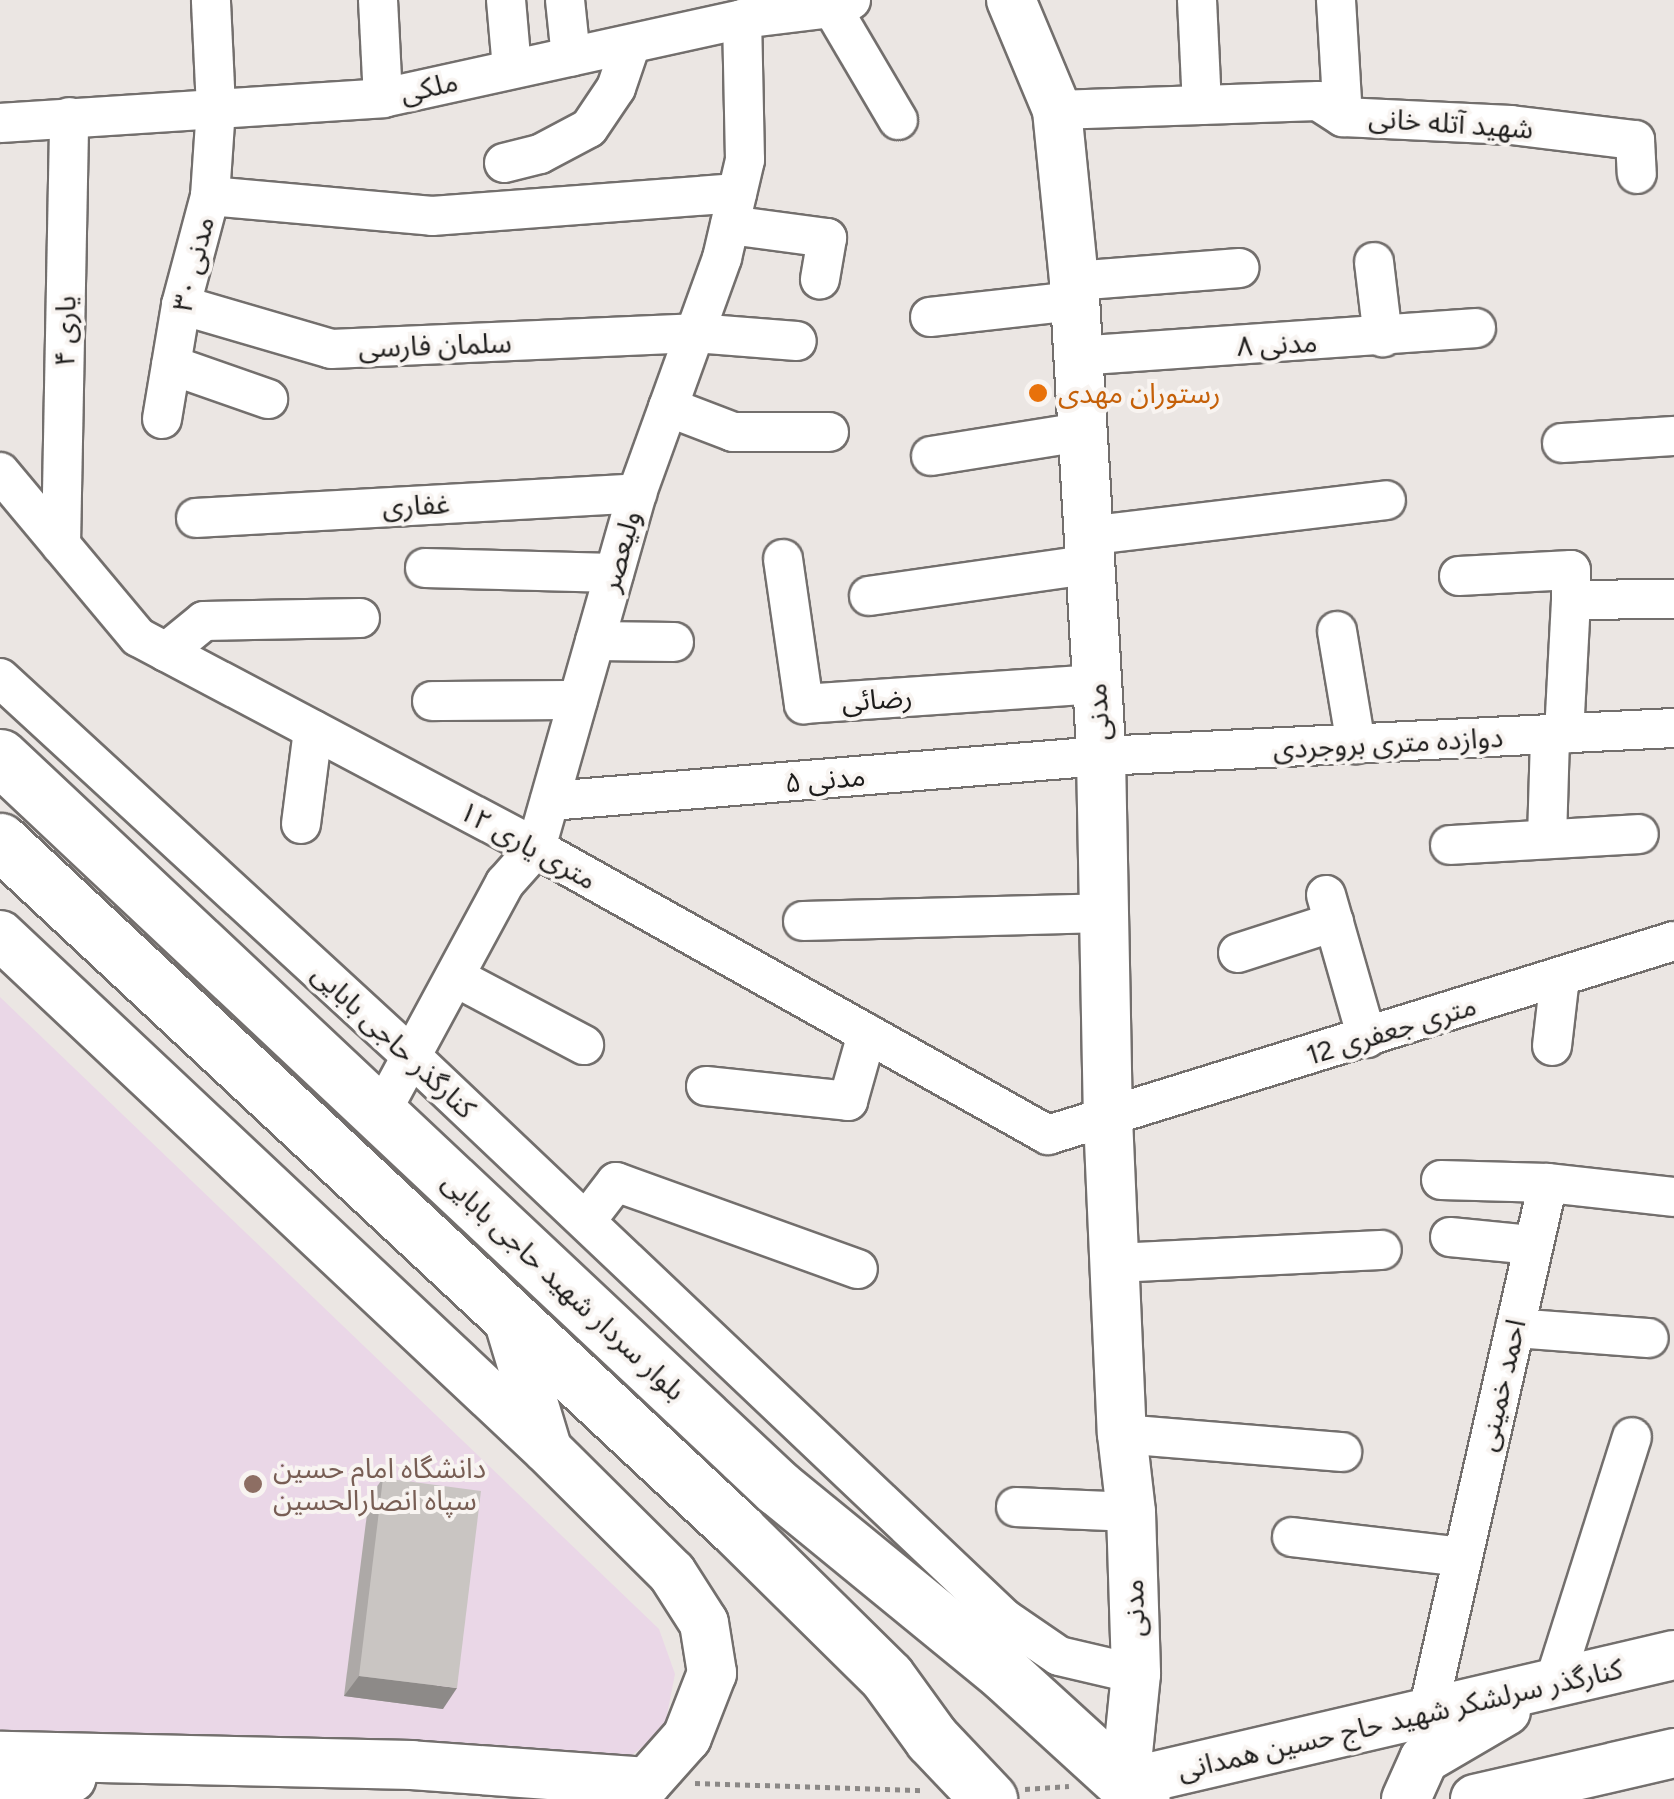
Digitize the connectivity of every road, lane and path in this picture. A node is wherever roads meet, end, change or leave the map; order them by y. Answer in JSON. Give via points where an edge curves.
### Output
{"nodes":[{"id":1,"x":211,"y":0,"type":"edge"},
{"id":2,"x":378,"y":0,"type":"edge"},
{"id":3,"x":506,"y":0,"type":"edge"},
{"id":4,"x":564,"y":0,"type":"edge"},
{"id":5,"x":1010,"y":0,"type":"edge"},
{"id":6,"x":1196,"y":0,"type":"edge"},
{"id":7,"x":1336,"y":0,"type":"edge"},
{"id":8,"x":824,"y":5,"type":"edge"},
{"id":9,"x":684,"y":16,"type":"edge"},
{"id":10,"x":742,"y":19,"type":"junction"},
{"id":11,"x":631,"y":44,"type":"junction"},
{"id":12,"x":571,"y":57,"type":"junction"},
{"id":13,"x":512,"y":68,"type":"junction"},
{"id":14,"x":384,"y":98,"type":"junction"},
{"id":15,"x":1202,"y":105,"type":"junction"},
{"id":16,"x":216,"y":108,"type":"junction"},
{"id":17,"x":1057,"y":110,"type":"junction"},
{"id":18,"x":1344,"y":116,"type":"junction"},
{"id":19,"x":69,"y":117,"type":"junction"},
{"id":20,"x":898,"y":120,"type":"dead end"},
{"id":21,"x":0,"y":123,"type":"edge"},
{"id":22,"x":504,"y":163,"type":"dead end"},
{"id":23,"x":1638,"y":174,"type":"dead end"},
{"id":24,"x":210,"y":196,"type":"junction"},
{"id":25,"x":734,"y":209,"type":"junction"},
{"id":26,"x":1374,"y":262,"type":"dead end"},
{"id":27,"x":1240,"y":268,"type":"dead end"},
{"id":28,"x":820,"y":279,"type":"dead end"},
{"id":29,"x":1074,"y":291,"type":"junction"},
{"id":30,"x":182,"y":305,"type":"junction"},
{"id":31,"x":930,"y":317,"type":"dead end"},
{"id":32,"x":1476,"y":328,"type":"dead end"},
{"id":33,"x":694,"y":333,"type":"junction"},
{"id":34,"x":1383,"y":337,"type":"junction"},
{"id":35,"x":798,"y":341,"type":"dead end"},
{"id":36,"x":1077,"y":356,"type":"junction"},
{"id":37,"x":171,"y":365,"type":"junction"},
{"id":38,"x":268,"y":398,"type":"dead end"},
{"id":39,"x":668,"y":407,"type":"junction"},
{"id":40,"x":162,"y":419,"type":"dead end"},
{"id":41,"x":829,"y":432,"type":"dead end"},
{"id":42,"x":1081,"y":432,"type":"junction"},
{"id":43,"x":1674,"y":436,"type":"edge"},
{"id":44,"x":1562,"y":443,"type":"dead end"},
{"id":45,"x":931,"y":456,"type":"dead end"},
{"id":46,"x":0,"y":472,"type":"edge"},
{"id":47,"x":637,"y":492,"type":"junction"},
{"id":48,"x":1386,"y":500,"type":"dead end"},
{"id":49,"x":196,"y":518,"type":"dead end"},
{"id":50,"x":61,"y":544,"type":"junction"},
{"id":51,"x":1087,"y":550,"type":"junction"},
{"id":52,"x":782,"y":559,"type":"dead end"},
{"id":53,"x":426,"y":568,"type":"dead end"},
{"id":54,"x":614,"y":573,"type":"junction"},
{"id":55,"x":1459,"y":576,"type":"dead end"},
{"id":56,"x":869,"y":596,"type":"dead end"},
{"id":57,"x":1674,"y":599,"type":"edge"},
{"id":58,"x":1571,"y":600,"type":"junction"},
{"id":59,"x":360,"y":618,"type":"dead end"},
{"id":60,"x":1337,"y":631,"type":"dead end"},
{"id":61,"x":595,"y":641,"type":"junction"},
{"id":62,"x":674,"y":642,"type":"dead end"},
{"id":63,"x":166,"y":652,"type":"junction"},
{"id":64,"x":0,"y":678,"type":"edge"},
{"id":65,"x":1096,"y":684,"type":"junction"},
{"id":66,"x":432,"y":700,"type":"dead end"},
{"id":67,"x":578,"y":700,"type":"junction"},
{"id":68,"x":1674,"y":728,"type":"edge"},
{"id":69,"x":314,"y":730,"type":"junction"},
{"id":70,"x":1557,"y":734,"type":"junction"},
{"id":71,"x":1356,"y":744,"type":"junction"},
{"id":72,"x":1101,"y":756,"type":"junction"},
{"id":73,"x":0,"y":757,"type":"edge"},
{"id":74,"x":550,"y":801,"type":"junction"},
{"id":75,"x":301,"y":824,"type":"dead end"},
{"id":76,"x":1639,"y":834,"type":"dead end"},
{"id":77,"x":1547,"y":839,"type":"junction"},
{"id":78,"x":0,"y":842,"type":"edge"},
{"id":79,"x":1450,"y":844,"type":"dead end"},
{"id":80,"x":536,"y":848,"type":"junction"},
{"id":81,"x":1104,"y":914,"type":"junction"},
{"id":82,"x":803,"y":921,"type":"dead end"},
{"id":83,"x":0,"y":934,"type":"edge"},
{"id":84,"x":1674,"y":942,"type":"edge"},
{"id":85,"x":1238,"y":953,"type":"dead end"},
{"id":86,"x":1560,"y":977,"type":"junction"},
{"id":87,"x":455,"y":978,"type":"junction"},
{"id":88,"x":867,"y":1034,"type":"junction"},
{"id":89,"x":1367,"y":1038,"type":"junction"},
{"id":90,"x":584,"y":1045,"type":"dead end"},
{"id":91,"x":1552,"y":1046,"type":"dead end"},
{"id":92,"x":412,"y":1056,"type":"junction"},
{"id":93,"x":706,"y":1086,"type":"dead end"},
{"id":94,"x":380,"y":1114,"type":"junction"},
{"id":95,"x":1108,"y":1118,"type":"junction"},
{"id":96,"x":1441,"y":1180,"type":"dead end"},
{"id":97,"x":1548,"y":1183,"type":"junction"},
{"id":98,"x":1674,"y":1198,"type":"edge"},
{"id":99,"x":480,"y":1207,"type":"junction"},
{"id":100,"x":586,"y":1221,"type":"junction"},
{"id":101,"x":1450,"y":1237,"type":"dead end"},
{"id":102,"x":1532,"y":1245,"type":"junction"},
{"id":103,"x":438,"y":1248,"type":"junction"},
{"id":104,"x":1382,"y":1250,"type":"dead end"},
{"id":105,"x":1114,"y":1262,"type":"junction"},
{"id":106,"x":858,"y":1270,"type":"dead end"},
{"id":107,"x":506,"y":1312,"type":"junction"},
{"id":108,"x":1514,"y":1328,"type":"junction"},
{"id":109,"x":1648,"y":1338,"type":"dead end"},
{"id":110,"x":784,"y":1410,"type":"junction"},
{"id":111,"x":1122,"y":1434,"type":"junction"},
{"id":112,"x":1632,"y":1436,"type":"dead end"},
{"id":113,"x":547,"y":1449,"type":"junction"},
{"id":114,"x":1342,"y":1452,"type":"dead end"},
{"id":115,"x":778,"y":1488,"type":"junction"},
{"id":116,"x":1016,"y":1507,"type":"dead end"},
{"id":117,"x":1131,"y":1512,"type":"junction"},
{"id":118,"x":1292,"y":1536,"type":"dead end"},
{"id":119,"x":1462,"y":1557,"type":"junction"},
{"id":120,"x":1674,"y":1655,"type":"edge"},
{"id":121,"x":1136,"y":1674,"type":"junction"},
{"id":122,"x":1553,"y":1686,"type":"junction"},
{"id":123,"x":1428,"y":1711,"type":"junction"},
{"id":124,"x":1674,"y":1754,"type":"edge"},
{"id":125,"x":0,"y":1756,"type":"edge"},
{"id":126,"x":664,"y":1790,"type":"edge"},
{"id":127,"x":1134,"y":1791,"type":"edge"},
{"id":128,"x":0,"y":1792,"type":"edge"},
{"id":129,"x":985,"y":1795,"type":"edge"},
{"id":130,"x":515,"y":1799,"type":"edge"},
{"id":131,"x":1406,"y":1799,"type":"edge"},
{"id":132,"x":1475,"y":1799,"type":"edge"}],
"edges":[{"from":1,"to":16,"type":"street","name":"مدنی ۳۰"},
{"from":2,"to":14,"type":"street"},
{"from":3,"to":13,"type":"street"},
{"from":4,"to":12,"type":"street"},
{"from":5,"to":17,"type":"main road","name":"مدنی"},
{"from":6,"to":15,"type":"street"},
{"from":7,"to":18,"type":"street"},
{"from":8,"to":10,"type":"street","name":"ملکی"},
{"from":8,"to":20,"type":"street"},
{"from":9,"to":10,"type":"street","name":"ملکی"},
{"from":9,"to":11,"type":"street","name":"ملکی"},
{"from":10,"to":25,"type":"street","name":"ولیعصر","via":[[745,160]]},
{"from":11,"to":12,"type":"street","name":"ملکی"},
{"from":11,"to":22,"type":"street","via":[[616,88],[589,128],[540,154]]},
{"from":12,"to":13,"type":"street","name":"ملکی"},
{"from":13,"to":14,"type":"street","name":"ملکی"},
{"from":14,"to":16,"type":"street","name":"ملکی"},
{"from":15,"to":17,"type":"street","name":"شهید آتله خانی"},
{"from":15,"to":18,"type":"street","name":"شهید آتله خانی","via":[[1318,101]]},
{"from":16,"to":19,"type":"street","name":"ملکی"},
{"from":16,"to":24,"type":"street","name":"مدنی ۳۰"},
{"from":17,"to":29,"type":"main road","name":"مدنی"},
{"from":18,"to":23,"type":"street","name":"شهید آتله خانی","via":[[1635,140]]},
{"from":19,"to":21,"type":"street","name":"ملکی"},
{"from":19,"to":50,"type":"street","name":"یاری ۴"},
{"from":24,"to":25,"type":"street","via":[[432,216]]},
{"from":24,"to":30,"type":"street","name":"مدنی ۳۰"},
{"from":25,"to":28,"type":"street","via":[[827,238]]},
{"from":25,"to":33,"type":"street","name":"ولیعصر"},
{"from":26,"to":34,"type":"street"},
{"from":27,"to":29,"type":"street"},
{"from":29,"to":31,"type":"street"},
{"from":29,"to":36,"type":"main road","name":"مدنی"},
{"from":30,"to":33,"type":"street","name":"سلمان فارسی","via":[[331,349]]},
{"from":30,"to":37,"type":"street","name":"مدنی ۳۰"},
{"from":32,"to":34,"type":"street","name":"مدنی ۸"},
{"from":33,"to":35,"type":"street","name":"سلمان فارسی"},
{"from":33,"to":39,"type":"street","name":"ولیعصر"},
{"from":34,"to":36,"type":"street","name":"مدنی ۸"},
{"from":36,"to":42,"type":"main road","name":"مدنی"},
{"from":37,"to":38,"type":"street"},
{"from":37,"to":40,"type":"street","name":"مدنی ۳۰"},
{"from":39,"to":41,"type":"street","via":[[733,432]]},
{"from":39,"to":47,"type":"street","name":"ولیعصر"},
{"from":42,"to":45,"type":"street"},
{"from":42,"to":51,"type":"main road","name":"مدنی"},
{"from":43,"to":44,"type":"street"},
{"from":46,"to":50,"type":"street","name":"۱۲ متری یاری"},
{"from":47,"to":49,"type":"street","name":"غفاری"},
{"from":47,"to":54,"type":"street","name":"ولیعصر"},
{"from":48,"to":51,"type":"street"},
{"from":50,"to":63,"type":"street","name":"۱۲ متری یاری","via":[[138,637]]},
{"from":51,"to":56,"type":"street"},
{"from":51,"to":65,"type":"main road","name":"مدنی"},
{"from":52,"to":65,"type":"street","name":"رضائی","via":[[804,704]]},
{"from":53,"to":54,"type":"street"},
{"from":54,"to":61,"type":"street","name":"ولیعصر"},
{"from":55,"to":58,"type":"street","via":[[1571,570]]},
{"from":57,"to":58,"type":"street"},
{"from":58,"to":70,"type":"street"},
{"from":59,"to":63,"type":"street","via":[[204,621]]},
{"from":60,"to":71,"type":"street"},
{"from":61,"to":62,"type":"street"},
{"from":61,"to":67,"type":"street","name":"ولیعصر"},
{"from":63,"to":69,"type":"street","name":"۱۲ متری یاری"},
{"from":64,"to":92,"type":"street","name":"کنارگذر حاجی بابایی"},
{"from":65,"to":72,"type":"main road","name":"مدنی"},
{"from":66,"to":67,"type":"street"},
{"from":67,"to":74,"type":"street","name":"ولیعصر"},
{"from":68,"to":70,"type":"street","name":"دوازده متری بروجردی"},
{"from":69,"to":75,"type":"street"},
{"from":69,"to":80,"type":"street","name":"۱۲ متری یاری"},
{"from":70,"to":71,"type":"street","name":"دوازده متری بروجردی"},
{"from":70,"to":77,"type":"street"},
{"from":71,"to":72,"type":"street","name":"دوازده متری بروجردی"},
{"from":72,"to":74,"type":"street","name":"مدنی ۵"},
{"from":72,"to":81,"type":"main road","name":"مدنی"},
{"from":73,"to":94,"type":"highway","name":"بلوار سردار شهید حاجی بابایی"},
{"from":74,"to":80,"type":"street","name":"ولیعصر"},
{"from":76,"to":77,"type":"street"},
{"from":77,"to":79,"type":"street"},
{"from":78,"to":103,"type":"highway"},
{"from":80,"to":87,"type":"street","name":"ولیعصر","via":[[505,883]]},
{"from":80,"to":88,"type":"street","name":"۱۲ متری یاری"},
{"from":81,"to":82,"type":"street"},
{"from":81,"to":95,"type":"main road","name":"مدنی"},
{"from":83,"to":113,"type":"main road"},
{"from":84,"to":86,"type":"street","name":"12 متری جعفری"},
{"from":85,"to":89,"type":"street","via":[[1330,908]]},
{"from":86,"to":89,"type":"street","name":"12 متری جعفری"},
{"from":86,"to":91,"type":"street"},
{"from":87,"to":90,"type":"street"},
{"from":87,"to":92,"type":"street","name":"ولیعصر"},
{"from":88,"to":93,"type":"street","via":[[848,1101]]},
{"from":88,"to":95,"type":"street","name":"۱۲ متری یاری","via":[[1048,1136]]},
{"from":89,"to":95,"type":"street","name":"12 متری جعفری"},
{"from":92,"to":94,"type":"street","name":"ولیعصر"},
{"from":92,"to":100,"type":"street","name":"کنارگذر حاجی بابایی"},
{"from":94,"to":99,"type":"highway","name":"بلوار سردار شهید حاجی بابایی"},
{"from":95,"to":105,"type":"main road","name":"مدنی"},
{"from":96,"to":97,"type":"street"},
{"from":97,"to":98,"type":"street"},
{"from":97,"to":102,"type":"street","name":"احمد خمینی"},
{"from":99,"to":103,"type":"highway"},
{"from":99,"to":115,"type":"highway","name":"بلوار سردار شهید حاجی بابایی"},
{"from":100,"to":106,"type":"street","via":[[616,1182]]},
{"from":100,"to":110,"type":"street","name":"کنارگذر حاجی بابایی"},
{"from":101,"to":102,"type":"street"},
{"from":102,"to":108,"type":"street","name":"احمد خمینی"},
{"from":103,"to":107,"type":"highway"},
{"from":104,"to":105,"type":"street"},
{"from":105,"to":111,"type":"main road","name":"مدنی"},
{"from":107,"to":113,"type":"main road"},
{"from":107,"to":129,"type":"highway","via":[[888,1676],[932,1740]]},
{"from":108,"to":109,"type":"street"},
{"from":108,"to":119,"type":"street","name":"احمد خمینی"},
{"from":110,"to":115,"type":"street"},
{"from":110,"to":121,"type":"street","name":"کنارگذر حاجی بابایی","via":[[1005,1620],[1058,1656]]},
{"from":111,"to":114,"type":"street"},
{"from":111,"to":117,"type":"main road","name":"مدنی"},
{"from":112,"to":122,"type":"street"},
{"from":113,"to":126,"type":"main road","via":[[672,1572],[704,1622],[712,1673]]},
{"from":115,"to":127,"type":"highway","name":"بلوار سردار شهید حاجی بابایی","via":[[1005,1674]]},
{"from":116,"to":117,"type":"street"},
{"from":117,"to":121,"type":"main road","name":"مدنی"},
{"from":118,"to":119,"type":"street"},
{"from":119,"to":123,"type":"street","name":"احمد خمینی"},
{"from":120,"to":122,"type":"main road","name":"کنارگذر سرلشکر شهید حاج حسین همدانی"},
{"from":121,"to":127,"type":"main road","name":"مدنی"},
{"from":122,"to":123,"type":"main road","name":"کنارگذر سرلشکر شهید حاج حسین همدانی"},
{"from":122,"to":131,"type":"main road","via":[[1424,1760]]},
{"from":123,"to":127,"type":"main road","name":"کنارگذر سرلشکر شهید حاج حسین همدانی"},
{"from":124,"to":132,"type":"main road"},
{"from":125,"to":126,"type":"main road","via":[[412,1765]]},
{"from":126,"to":129,"type":"path"},
{"from":127,"to":129,"type":"path"},
{"from":128,"to":130,"type":"main road","via":[[81,1777]]}]}
